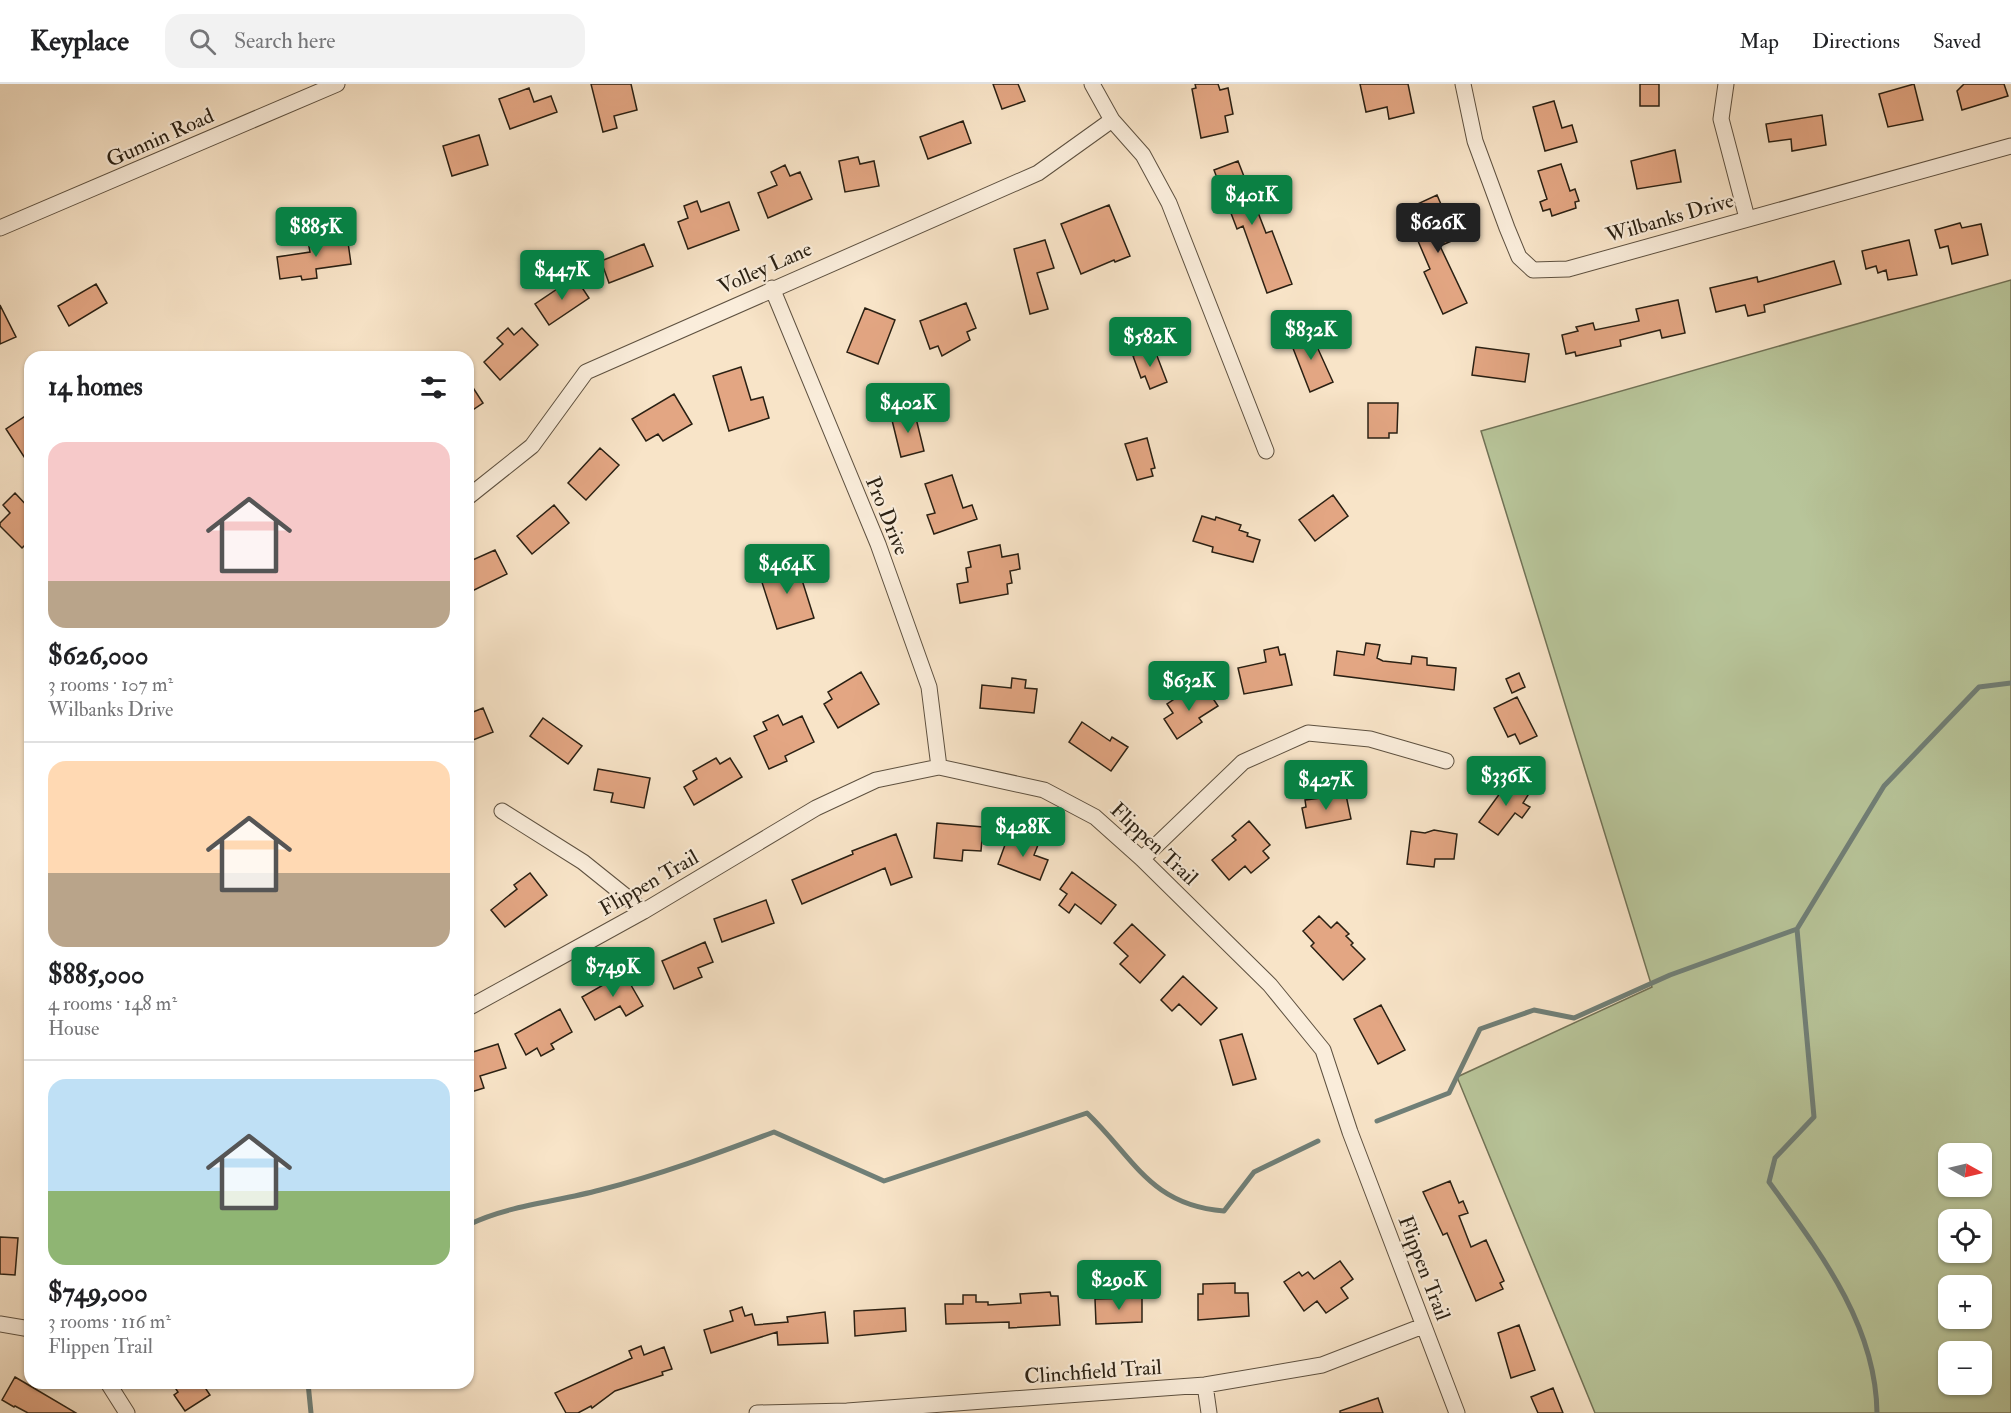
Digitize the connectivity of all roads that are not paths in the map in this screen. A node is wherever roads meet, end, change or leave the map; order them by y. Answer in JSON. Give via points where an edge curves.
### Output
{"nodes":[{"id":1,"x":337,"y":84,"type":"edge"},
{"id":2,"x":1092,"y":84,"type":"edge"},
{"id":3,"x":1463,"y":84,"type":"edge"},
{"id":4,"x":1726,"y":84,"type":"edge"},
{"id":5,"x":1112,"y":120,"type":"junction"},
{"id":6,"x":2011,"y":146,"type":"edge"},
{"id":7,"x":1747,"y":218,"type":"junction"},
{"id":8,"x":0,"y":228,"type":"edge"},
{"id":9,"x":772,"y":288,"type":"junction"},
{"id":10,"x":1266,"y":451,"type":"dead end"},
{"id":11,"x":474,"y":492,"type":"edge"},
{"id":12,"x":1446,"y":761,"type":"dead end"},
{"id":13,"x":939,"y":767,"type":"junction"},
{"id":14,"x":502,"y":810,"type":"dead end"},
{"id":15,"x":1143,"y":860,"type":"junction"},
{"id":16,"x":644,"y":910,"type":"junction"},
{"id":17,"x":474,"y":1005,"type":"edge"},
{"id":18,"x":0,"y":1324,"type":"edge"},
{"id":19,"x":1424,"y":1326,"type":"junction"},
{"id":20,"x":24,"y":1328,"type":"edge"},
{"id":21,"x":1205,"y":1385,"type":"junction"},
{"id":22,"x":112,"y":1389,"type":"edge"},
{"id":23,"x":847,"y":1412,"type":"edge"},
{"id":24,"x":127,"y":1413,"type":"edge"},
{"id":25,"x":757,"y":1413,"type":"edge"},
{"id":26,"x":1209,"y":1413,"type":"edge"},
{"id":27,"x":1457,"y":1413,"type":"edge"}],
"edges":[{"from":1,"to":8,"type":"street","name":"Gunnin Road"},
{"from":2,"to":5,"type":"street"},
{"from":3,"to":7,"type":"street","name":"Wilbanks Drive","via":[[1475,141],[1507,228],[1519,257],[1533,270],[1569,269]]},
{"from":4,"to":7,"type":"street","via":[[1721,119]]},
{"from":5,"to":9,"type":"street","name":"Volley Lane","via":[[1038,173]]},
{"from":5,"to":10,"type":"street","via":[[1143,155],[1169,203]]},
{"from":6,"to":7,"type":"street","name":"Wilbanks Drive"},
{"from":9,"to":11,"type":"street","name":"Volley Lane","via":[[586,372],[532,446]]},
{"from":9,"to":13,"type":"street","name":"Pro Drive","via":[[878,544],[929,687]]},
{"from":12,"to":15,"type":"street","via":[[1370,739],[1308,733],[1243,762]]},
{"from":13,"to":15,"type":"street","name":"Flippen Trail","via":[[1044,790],[1095,817]]},
{"from":13,"to":16,"type":"street","name":"Flippen Trail","via":[[876,780],[816,808]]},
{"from":14,"to":16,"type":"street","via":[[583,862]]},
{"from":15,"to":19,"type":"street","name":"Flippen Trail","via":[[1270,985],[1323,1050]]},
{"from":16,"to":17,"type":"street","name":"Flippen Trail"},
{"from":18,"to":20,"type":"street"},
{"from":19,"to":21,"type":"street","name":"Clinchfield Trail","via":[[1322,1365]]},
{"from":19,"to":27,"type":"street","name":"Flippen Trail"},
{"from":21,"to":23,"type":"street","name":"Clinchfield Trail"},
{"from":21,"to":26,"type":"street"},
{"from":22,"to":24,"type":"street"},
{"from":23,"to":25,"type":"street","name":"Clinchfield Trail"}]}
